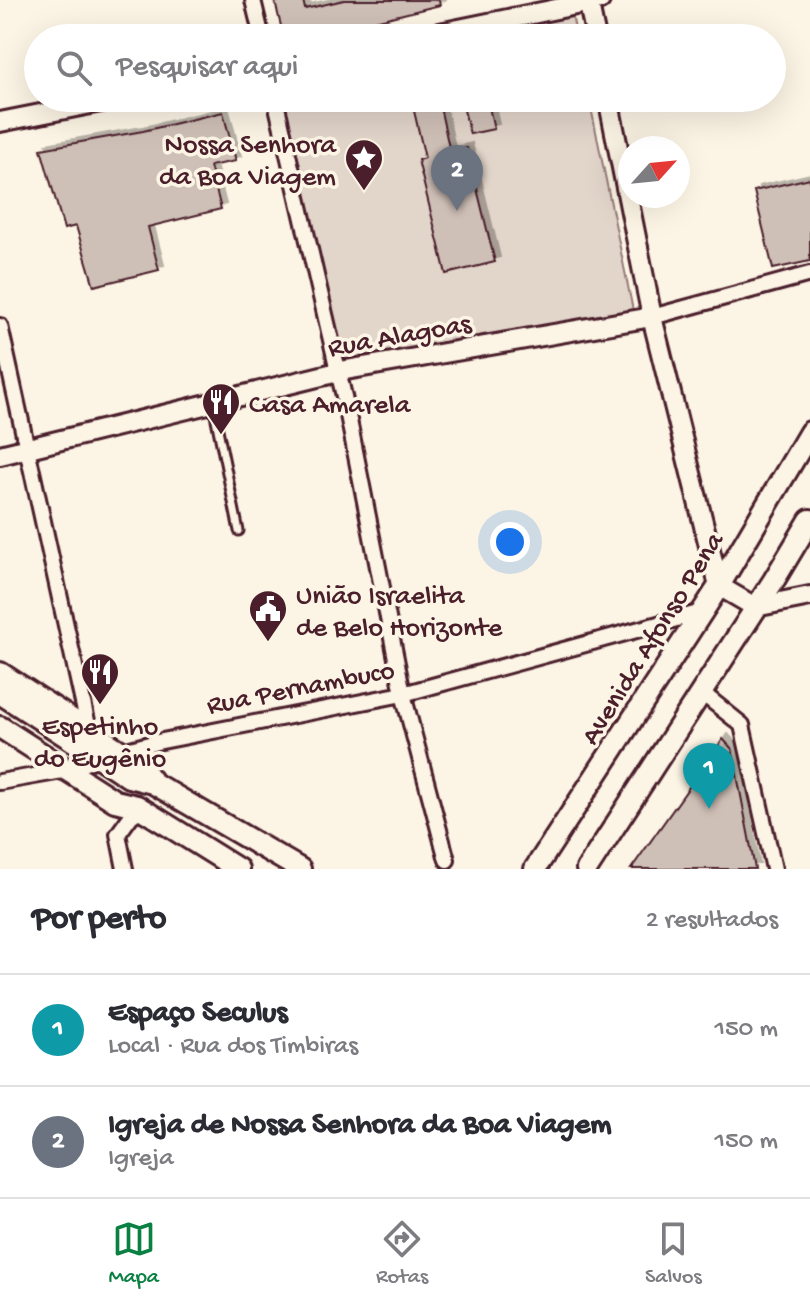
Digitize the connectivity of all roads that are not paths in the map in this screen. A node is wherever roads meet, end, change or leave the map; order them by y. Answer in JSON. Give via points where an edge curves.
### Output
{"nodes":[{"id":1,"x":253,"y":0,"type":"edge"},
{"id":2,"x":592,"y":1,"type":"edge"},
{"id":3,"x":259,"y":24,"type":"edge"},
{"id":4,"x":482,"y":24,"type":"edge"},
{"id":5,"x":594,"y":24,"type":"edge"},
{"id":6,"x":50,"y":112,"type":"edge"},
{"id":7,"x":278,"y":112,"type":"edge"},
{"id":8,"x":611,"y":112,"type":"edge"},
{"id":9,"x":0,"y":122,"type":"edge"},
{"id":10,"x":810,"y":274,"type":"edge"},
{"id":11,"x":652,"y":317,"type":"junction"},
{"id":12,"x":0,"y":326,"type":"edge"},
{"id":13,"x":337,"y":372,"type":"junction"},
{"id":14,"x":212,"y":402,"type":"junction"},
{"id":15,"x":810,"y":432,"type":"edge"},
{"id":16,"x":27,"y":448,"type":"junction"},
{"id":17,"x":0,"y":455,"type":"edge"},
{"id":18,"x":810,"y":520,"type":"edge"},
{"id":19,"x":239,"y":531,"type":"dead end"},
{"id":20,"x":719,"y":586,"type":"junction"},
{"id":21,"x":810,"y":596,"type":"edge"},
{"id":22,"x":755,"y":607,"type":"junction"},
{"id":23,"x":702,"y":612,"type":"junction"},
{"id":24,"x":0,"y":673,"type":"edge"},
{"id":25,"x":79,"y":692,"type":"junction"},
{"id":26,"x":701,"y":692,"type":"junction"},
{"id":27,"x":0,"y":693,"type":"edge"},
{"id":28,"x":403,"y":694,"type":"junction"},
{"id":29,"x":0,"y":709,"type":"edge"},
{"id":30,"x":57,"y":709,"type":"junction"},
{"id":31,"x":0,"y":727,"type":"edge"},
{"id":32,"x":89,"y":730,"type":"junction"},
{"id":33,"x":84,"y":763,"type":"junction"},
{"id":34,"x":131,"y":764,"type":"junction"},
{"id":35,"x":0,"y":782,"type":"edge"},
{"id":36,"x":139,"y":808,"type":"junction"},
{"id":37,"x":447,"y":860,"type":"dead end"},
{"id":38,"x":125,"y":869,"type":"edge"},
{"id":39,"x":238,"y":869,"type":"edge"},
{"id":40,"x":300,"y":869,"type":"edge"},
{"id":41,"x":535,"y":869,"type":"edge"},
{"id":42,"x":587,"y":869,"type":"edge"},
{"id":43,"x":774,"y":869,"type":"edge"}],
"edges":[{"from":1,"to":3,"type":"street"},
{"from":2,"to":4,"type":"street"},
{"from":2,"to":5,"type":"street"},
{"from":6,"to":9,"type":"street"},
{"from":7,"to":13,"type":"street"},
{"from":8,"to":11,"type":"street"},
{"from":10,"to":11,"type":"street","name":"Rua Alagoas"},
{"from":11,"to":13,"type":"street","name":"Rua Alagoas"},
{"from":11,"to":20,"type":"street"},
{"from":12,"to":16,"type":"street"},
{"from":13,"to":14,"type":"street","name":"Rua Alagoas"},
{"from":13,"to":28,"type":"street"},
{"from":14,"to":16,"type":"street","name":"Rua Alagoas"},
{"from":14,"to":19,"type":"lane"},
{"from":15,"to":20,"type":"main road","name":"Avenida Afonso Pena"},
{"from":16,"to":17,"type":"street","name":"Rua Alagoas"},
{"from":16,"to":25,"type":"street"},
{"from":18,"to":22,"type":"main road"},
{"from":20,"to":22,"type":"street"},
{"from":20,"to":23,"type":"main road","name":"Avenida Afonso Pena"},
{"from":21,"to":22,"type":"street"},
{"from":22,"to":26,"type":"main road"},
{"from":23,"to":28,"type":"street","name":"Rua Pernambuco"},
{"from":23,"to":41,"type":"main road","name":"Avenida Afonso Pena"},
{"from":24,"to":30,"type":"main road"},
{"from":25,"to":30,"type":"street"},
{"from":25,"to":32,"type":"street"},
{"from":26,"to":42,"type":"main road"},
{"from":26,"to":43,"type":"street","via":[[742,725]]},
{"from":27,"to":33,"type":"main road"},
{"from":28,"to":34,"type":"street","name":"Rua Pernambuco"},
{"from":28,"to":37,"type":"street"},
{"from":29,"to":33,"type":"main road"},
{"from":30,"to":32,"type":"main road"},
{"from":31,"to":33,"type":"main road"},
{"from":32,"to":34,"type":"main road"},
{"from":33,"to":34,"type":"main road"},
{"from":33,"to":34,"type":"street","name":"Rua Pernambuco"},
{"from":33,"to":35,"type":"street","name":"Rua Pernambuco"},
{"from":33,"to":36,"type":"main road","via":[[115,801]]},
{"from":34,"to":36,"type":"main road"},
{"from":34,"to":40,"type":"main road","via":[[153,783]]},
{"from":36,"to":38,"type":"street","via":[[118,834]]},
{"from":36,"to":39,"type":"main road"}]}
